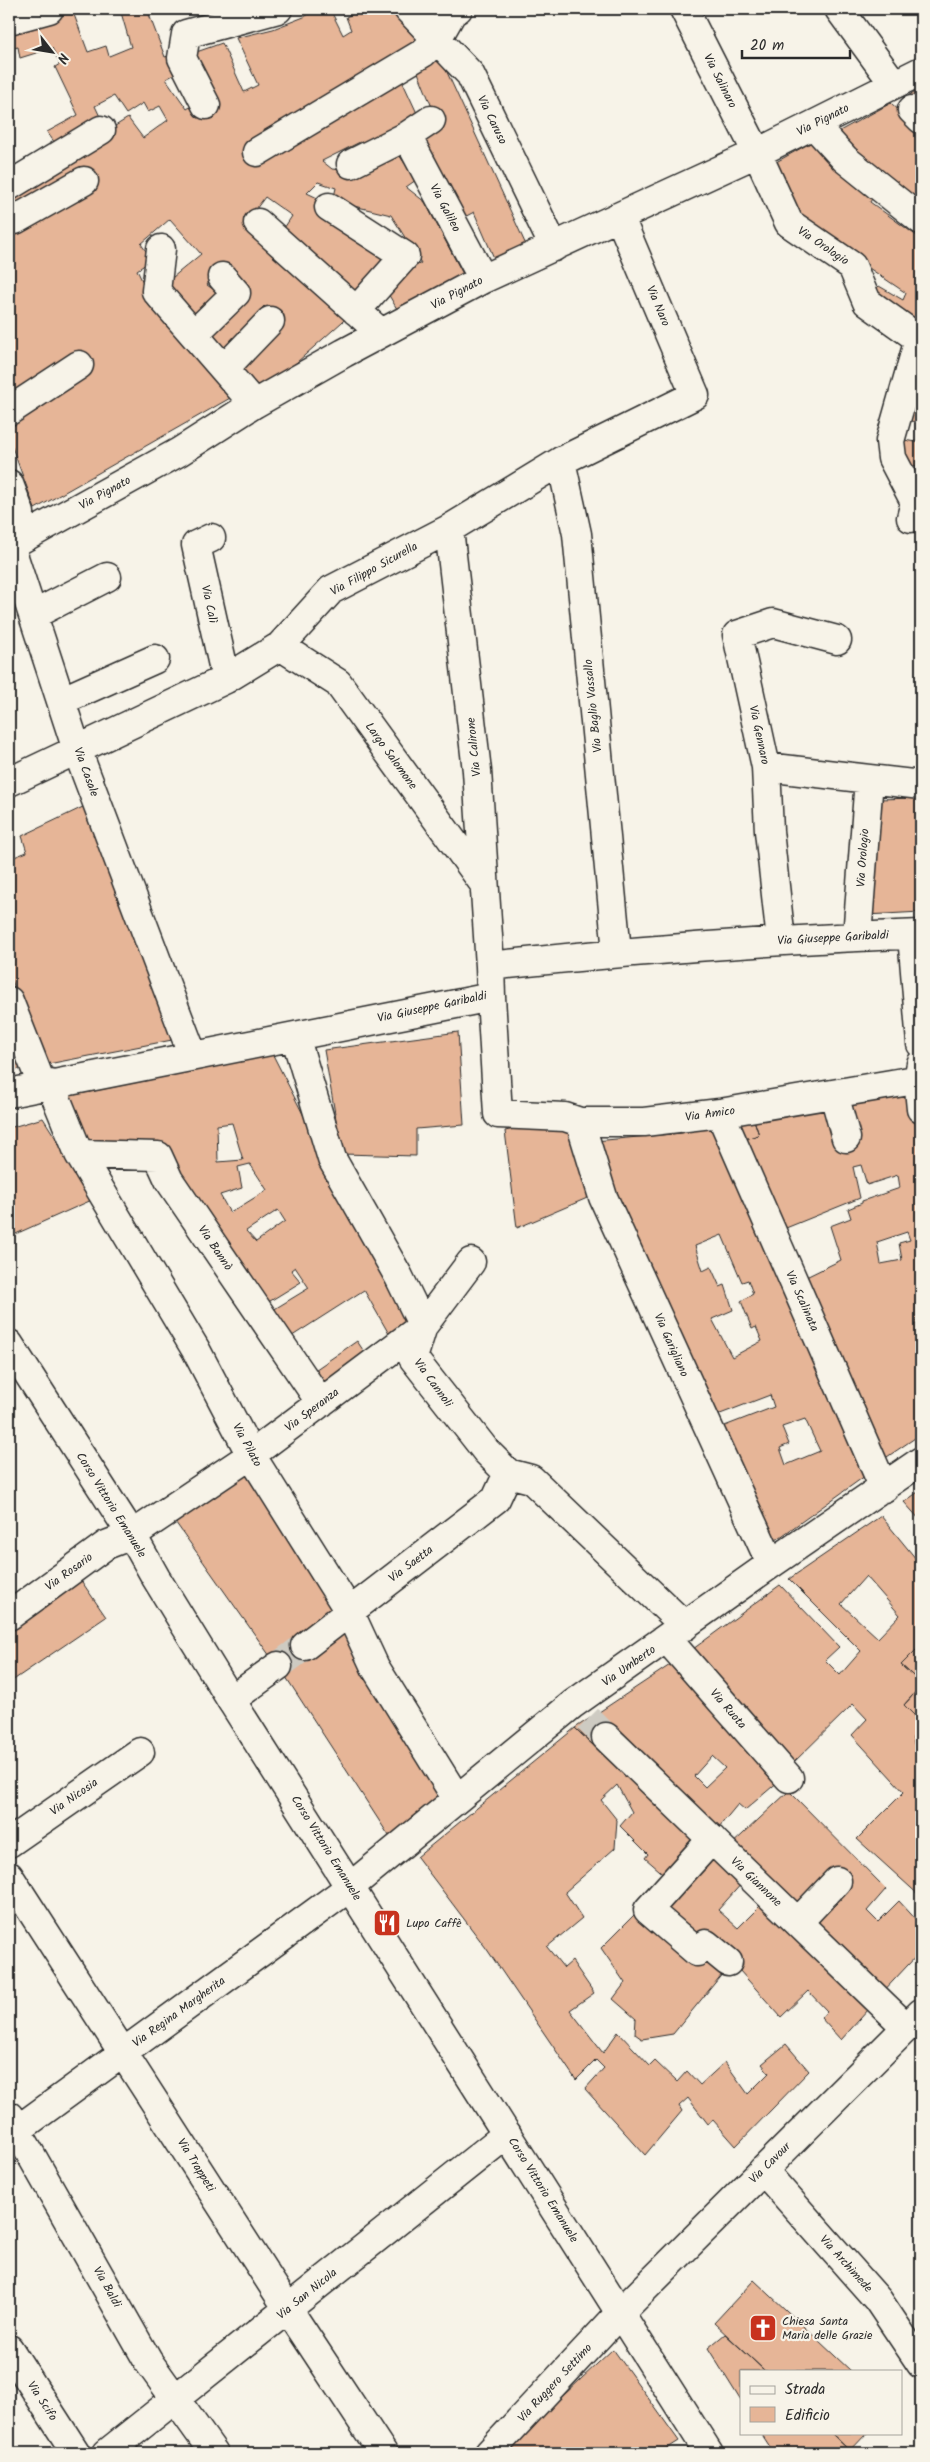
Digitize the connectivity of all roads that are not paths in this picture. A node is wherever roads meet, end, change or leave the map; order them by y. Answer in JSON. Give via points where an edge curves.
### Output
{"nodes":[{"id":1,"x":49,"y":9,"type":"edge"},
{"id":2,"x":408,"y":9,"type":"edge"},
{"id":3,"x":684,"y":9,"type":"edge"},
{"id":4,"x":839,"y":9,"type":"edge"},
{"id":5,"x":270,"y":10,"type":"edge"},
{"id":6,"x":456,"y":10,"type":"edge"},
{"id":7,"x":9,"y":20,"type":"edge"},
{"id":8,"x":437,"y":39,"type":"junction"},
{"id":9,"x":921,"y":70,"type":"edge"},
{"id":10,"x":894,"y":84,"type":"junction"},
{"id":11,"x":206,"y":105,"type":"dead end"},
{"id":12,"x":431,"y":120,"type":"dead end"},
{"id":13,"x":814,"y":125,"type":"junction"},
{"id":14,"x":101,"y":130,"type":"dead end"},
{"id":15,"x":407,"y":136,"type":"junction"},
{"id":16,"x":257,"y":152,"type":"dead end"},
{"id":17,"x":757,"y":153,"type":"junction"},
{"id":18,"x":351,"y":164,"type":"dead end"},
{"id":19,"x":84,"y":181,"type":"dead end"},
{"id":20,"x":9,"y":186,"type":"edge"},
{"id":21,"x":330,"y":207,"type":"dead end"},
{"id":22,"x":620,"y":218,"type":"junction"},
{"id":23,"x":9,"y":219,"type":"edge"},
{"id":24,"x":921,"y":220,"type":"edge"},
{"id":25,"x":258,"y":224,"type":"dead end"},
{"id":26,"x":554,"y":247,"type":"junction"},
{"id":27,"x":162,"y":249,"type":"dead end"},
{"id":28,"x":222,"y":277,"type":"dead end"},
{"id":29,"x":483,"y":279,"type":"junction"},
{"id":30,"x":356,"y":311,"type":"junction"},
{"id":31,"x":270,"y":321,"type":"dead end"},
{"id":32,"x":381,"y":333,"type":"junction"},
{"id":33,"x":194,"y":334,"type":"junction"},
{"id":34,"x":920,"y":338,"type":"edge"},
{"id":35,"x":79,"y":364,"type":"dead end"},
{"id":36,"x":224,"y":369,"type":"junction"},
{"id":37,"x":695,"y":395,"type":"joint"},
{"id":38,"x":254,"y":404,"type":"junction"},
{"id":39,"x":9,"y":411,"type":"edge"},
{"id":40,"x":561,"y":461,"type":"junction"},
{"id":41,"x":910,"y":477,"type":"edge"},
{"id":42,"x":9,"y":484,"type":"edge"},
{"id":43,"x":911,"y":518,"type":"dead end"},
{"id":44,"x":449,"y":529,"type":"junction"},
{"id":45,"x":211,"y":538,"type":"dead end"},
{"id":46,"x":10,"y":546,"type":"edge"},
{"id":47,"x":107,"y":577,"type":"dead end"},
{"id":48,"x":34,"y":615,"type":"junction"},
{"id":49,"x":837,"y":640,"type":"dead end"},
{"id":50,"x":280,"y":646,"type":"junction"},
{"id":51,"x":156,"y":659,"type":"dead end"},
{"id":52,"x":226,"y":679,"type":"junction"},
{"id":53,"x":62,"y":700,"type":"junction"},
{"id":54,"x":77,"y":750,"type":"junction"},
{"id":55,"x":766,"y":767,"type":"junction"},
{"id":56,"x":869,"y":779,"type":"junction"},
{"id":57,"x":9,"y":782,"type":"edge"},
{"id":58,"x":921,"y":785,"type":"edge"},
{"id":59,"x":484,"y":884,"type":"junction"},
{"id":60,"x":917,"y":934,"type":"edge"},
{"id":61,"x":857,"y":937,"type":"junction"},
{"id":62,"x":781,"y":941,"type":"junction"},
{"id":63,"x":617,"y":952,"type":"junction"},
{"id":64,"x":490,"y":966,"type":"junction"},
{"id":65,"x":492,"y":997,"type":"junction"},
{"id":66,"x":9,"y":1001,"type":"edge"},
{"id":67,"x":295,"y":1036,"type":"junction"},
{"id":68,"x":921,"y":1044,"type":"edge"},
{"id":69,"x":192,"y":1056,"type":"junction"},
{"id":70,"x":920,"y":1074,"type":"edge"},
{"id":71,"x":46,"y":1084,"type":"junction"},
{"id":72,"x":9,"y":1093,"type":"edge"},
{"id":73,"x":834,"y":1094,"type":"junction"},
{"id":74,"x":921,"y":1109,"type":"edge"},
{"id":75,"x":720,"y":1113,"type":"junction"},
{"id":76,"x":580,"y":1122,"type":"junction"},
{"id":77,"x":846,"y":1138,"type":"dead end"},
{"id":78,"x":79,"y":1154,"type":"junction"},
{"id":79,"x":471,"y":1262,"type":"dead end"},
{"id":80,"x":423,"y":1326,"type":"junction"},
{"id":81,"x":9,"y":1344,"type":"edge"},
{"id":82,"x":321,"y":1403,"type":"junction"},
{"id":83,"x":251,"y":1456,"type":"junction"},
{"id":84,"x":921,"y":1461,"type":"edge"},
{"id":85,"x":508,"y":1473,"type":"junction"},
{"id":86,"x":884,"y":1488,"type":"junction"},
{"id":87,"x":132,"y":1535,"type":"junction"},
{"id":88,"x":771,"y":1564,"type":"junction"},
{"id":89,"x":349,"y":1611,"type":"junction"},
{"id":90,"x":9,"y":1616,"type":"edge"},
{"id":91,"x":676,"y":1632,"type":"junction"},
{"id":92,"x":304,"y":1646,"type":"tunnel mouth"},
{"id":93,"x":278,"y":1666,"type":"tunnel mouth"},
{"id":94,"x":231,"y":1700,"type":"junction"},
{"id":95,"x":589,"y":1720,"type":"junction"},
{"id":96,"x":140,"y":1752,"type":"dead end"},
{"id":97,"x":789,"y":1778,"type":"dead end"},
{"id":98,"x":457,"y":1799,"type":"junction"},
{"id":99,"x":712,"y":1839,"type":"junction"},
{"id":100,"x":9,"y":1843,"type":"edge"},
{"id":101,"x":9,"y":1876,"type":"edge"},
{"id":102,"x":837,"y":1881,"type":"dead end"},
{"id":103,"x":350,"y":1887,"type":"junction"},
{"id":104,"x":798,"y":1922,"type":"junction"},
{"id":105,"x":728,"y":1962,"type":"dead end"},
{"id":106,"x":914,"y":2020,"type":"edge"},
{"id":107,"x":124,"y":2052,"type":"junction"},
{"id":108,"x":12,"y":2128,"type":"edge"},
{"id":109,"x":507,"y":2134,"type":"junction"},
{"id":110,"x":763,"y":2170,"type":"junction"},
{"id":111,"x":288,"y":2309,"type":"junction"},
{"id":112,"x":620,"y":2314,"type":"junction"},
{"id":113,"x":9,"y":2349,"type":"edge"},
{"id":114,"x":921,"y":2364,"type":"edge"},
{"id":115,"x":175,"y":2399,"type":"junction"},
{"id":116,"x":76,"y":2453,"type":"edge"},
{"id":117,"x":107,"y":2453,"type":"edge"},
{"id":118,"x":214,"y":2453,"type":"edge"},
{"id":119,"x":383,"y":2453,"type":"edge"},
{"id":120,"x":489,"y":2453,"type":"edge"},
{"id":121,"x":709,"y":2453,"type":"edge"}],
"edges":[{"from":1,"to":7,"type":"street"},
{"from":2,"to":8,"type":"street","name":"Via Caruso"},
{"from":3,"to":17,"type":"street","name":"Via Salinaro"},
{"from":4,"to":10,"type":"street"},
{"from":5,"to":11,"type":"street","via":[[186,34],[182,58]]},
{"from":6,"to":8,"type":"street"},
{"from":8,"to":16,"type":"street","via":[[423,53]]},
{"from":8,"to":26,"type":"street","name":"Via Caruso","via":[[470,74]]},
{"from":9,"to":10,"type":"street","name":"Via Pignato"},
{"from":10,"to":13,"type":"street","name":"Via Pignato"},
{"from":12,"to":15,"type":"street"},
{"from":13,"to":17,"type":"street","name":"Via Pignato"},
{"from":13,"to":24,"type":"street","via":[[845,159]]},
{"from":14,"to":20,"type":"street"},
{"from":15,"to":18,"type":"street"},
{"from":15,"to":29,"type":"street","name":"Via Galileo"},
{"from":17,"to":22,"type":"street","name":"Via Pignato"},
{"from":17,"to":34,"type":"street","name":"Via Orologio","via":[[789,223],[852,266],[867,302]]},
{"from":19,"to":23,"type":"street","via":[[15,220]]},
{"from":21,"to":30,"type":"street","via":[[405,256]]},
{"from":22,"to":26,"type":"street","name":"Via Pignato"},
{"from":22,"to":37,"type":"street","name":"Via Naro"},
{"from":25,"to":30,"type":"street"},
{"from":26,"to":29,"type":"street","name":"Via Pignato"},
{"from":27,"to":33,"type":"street","via":[[156,291]]},
{"from":28,"to":33,"type":"street","via":[[236,293]]},
{"from":29,"to":32,"type":"street","name":"Via Pignato"},
{"from":30,"to":32,"type":"street"},
{"from":31,"to":36,"type":"street"},
{"from":32,"to":38,"type":"street","name":"Via Pignato"},
{"from":33,"to":36,"type":"street"},
{"from":34,"to":41,"type":"street","name":"Via Orologio","via":[[890,441],[892,458]]},
{"from":35,"to":39,"type":"street"},
{"from":36,"to":38,"type":"street"},
{"from":37,"to":40,"type":"street","name":"Via Filippo Sicurella"},
{"from":38,"to":46,"type":"street","name":"Via Pignato","via":[[179,452]]},
{"from":40,"to":44,"type":"street","name":"Via Filippo Sicurella"},
{"from":40,"to":63,"type":"street","name":"Via Baglio Vassallo","via":[[577,534]]},
{"from":41,"to":43,"type":"street","name":"Via Orologio","via":[[915,502]]},
{"from":42,"to":46,"type":"street","via":[[20,514]]},
{"from":44,"to":50,"type":"street","name":"Via Filippo Sicurella","via":[[331,590]]},
{"from":44,"to":59,"type":"street","name":"Via Calirone","via":[[477,771]]},
{"from":45,"to":52,"type":"street","name":"Via Calì","via":[[196,545]]},
{"from":46,"to":48,"type":"street","name":"Via Casale"},
{"from":47,"to":48,"type":"street"},
{"from":48,"to":53,"type":"street","name":"Via Casale"},
{"from":49,"to":55,"type":"street","name":"Via Gennaro","via":[[774,623],[738,635]]},
{"from":50,"to":52,"type":"street","name":"Via Filippo Sicurella"},
{"from":50,"to":59,"type":"street","name":"Largo Salomone","via":[[338,683]]},
{"from":51,"to":53,"type":"street"},
{"from":52,"to":54,"type":"street","name":"Via Filippo Sicurella"},
{"from":53,"to":54,"type":"street","name":"Via Casale"},
{"from":54,"to":57,"type":"street","name":"Via Filippo Sicurella"},
{"from":54,"to":69,"type":"street","name":"Via Casale"},
{"from":55,"to":56,"type":"street"},
{"from":55,"to":62,"type":"street","name":"Via Gennaro","via":[[769,831]]},
{"from":56,"to":58,"type":"street"},
{"from":56,"to":61,"type":"street","name":"Via Orologio"},
{"from":59,"to":64,"type":"street","name":"Via Calirone"},
{"from":60,"to":61,"type":"street","name":"Via Giuseppe Garibaldi"},
{"from":60,"to":68,"type":"street"},
{"from":61,"to":62,"type":"street","name":"Via Giuseppe Garibaldi"},
{"from":62,"to":63,"type":"street","name":"Via Giuseppe Garibaldi"},
{"from":63,"to":64,"type":"street","name":"Via Giuseppe Garibaldi"},
{"from":64,"to":65,"type":"street","name":"Via Giuseppe Garibaldi"},
{"from":65,"to":67,"type":"street","name":"Via Giuseppe Garibaldi"},
{"from":65,"to":76,"type":"street","name":"Via Amico","via":[[498,1114],[565,1117]]},
{"from":66,"to":71,"type":"street","name":"Via Pilato"},
{"from":67,"to":69,"type":"street","name":"Via Giuseppe Garibaldi"},
{"from":67,"to":80,"type":"street","via":[[332,1159]]},
{"from":69,"to":71,"type":"street","name":"Via Giuseppe Garibaldi"},
{"from":70,"to":73,"type":"street","name":"Via Amico"},
{"from":70,"to":74,"type":"street"},
{"from":71,"to":72,"type":"street","name":"Via Giuseppe Garibaldi"},
{"from":71,"to":78,"type":"street","name":"Via Pilato"},
{"from":73,"to":75,"type":"street","name":"Via Amico"},
{"from":73,"to":77,"type":"street"},
{"from":75,"to":76,"type":"street","name":"Via Amico","via":[[644,1122]]},
{"from":75,"to":86,"type":"street","name":"Via Scalinata"},
{"from":76,"to":88,"type":"street","name":"Via Garigliano","via":[[603,1197]]},
{"from":78,"to":82,"type":"street","name":"Via Bannò","via":[[158,1156],[169,1180]]},
{"from":78,"to":83,"type":"street","name":"Via Pilato","via":[[196,1350]]},
{"from":79,"to":80,"type":"street","name":"Via Speranza"},
{"from":80,"to":82,"type":"street","name":"Via Speranza"},
{"from":80,"to":85,"type":"street","name":"Via Cannoli","via":[[412,1358],[486,1451]]},
{"from":81,"to":87,"type":"street","name":"Corso Vittorio Emanuele"},
{"from":82,"to":83,"type":"street","name":"Via Speranza"},
{"from":83,"to":87,"type":"street","name":"Via Speranza"},
{"from":83,"to":89,"type":"street","name":"Via Pilato"},
{"from":84,"to":86,"type":"street","name":"Via Umberto"},
{"from":85,"to":89,"type":"street","name":"Via Saetta","via":[[496,1499]]},
{"from":85,"to":91,"type":"street","via":[[532,1478]]},
{"from":86,"to":88,"type":"street","name":"Via Umberto"},
{"from":87,"to":90,"type":"street","name":"Via Rosario","via":[[106,1545]]},
{"from":87,"to":94,"type":"street","name":"Corso Vittorio Emanuele"},
{"from":88,"to":91,"type":"street","name":"Via Umberto"},
{"from":89,"to":92,"type":"street","name":"Via Saetta"},
{"from":89,"to":98,"type":"street","name":"Via Pilato","via":[[375,1667]]},
{"from":91,"to":95,"type":"street","name":"Via Umberto"},
{"from":91,"to":97,"type":"street","name":"Via Ruota"},
{"from":93,"to":94,"type":"street"},
{"from":94,"to":103,"type":"street","name":"Corso Vittorio Emanuele"},
{"from":95,"to":98,"type":"street","name":"Via Umberto"},
{"from":95,"to":99,"type":"street","name":"Via Giannone"},
{"from":96,"to":100,"type":"street","name":"Via Nicosia"},
{"from":98,"to":103,"type":"street","name":"Via Umberto"},
{"from":99,"to":104,"type":"street","name":"Via Giannone"},
{"from":99,"to":105,"type":"street","via":[[648,1910],[697,1952],[706,1944]]},
{"from":101,"to":107,"type":"street","name":"Via Trappeti"},
{"from":102,"to":104,"type":"street"},
{"from":103,"to":107,"type":"street","name":"Via Regina Margherita"},
{"from":103,"to":109,"type":"street","name":"Corso Vittorio Emanuele"},
{"from":104,"to":106,"type":"street","name":"Via Giannone"},
{"from":106,"to":110,"type":"street","name":"Via Cavour"},
{"from":107,"to":108,"type":"street","name":"Via Regina Margherita"},
{"from":107,"to":111,"type":"street","name":"Via Trappeti"},
{"from":108,"to":115,"type":"street","name":"Via Baldi","via":[[148,2361]]},
{"from":109,"to":111,"type":"street","name":"Via San Nicola"},
{"from":109,"to":112,"type":"street","name":"Corso Vittorio Emanuele"},
{"from":110,"to":112,"type":"street","name":"Via Cavour"},
{"from":110,"to":114,"type":"street","name":"Via Archimede","via":[[878,2300]]},
{"from":111,"to":115,"type":"street","name":"Via San Nicola"},
{"from":111,"to":119,"type":"street","name":"Via Trappeti"},
{"from":112,"to":120,"type":"street","name":"Via Ruggero Settimo"},
{"from":112,"to":121,"type":"street","name":"Corso Vittorio Emanuele"},
{"from":113,"to":116,"type":"street","name":"Via Scifo"},
{"from":115,"to":117,"type":"street","name":"Via San Nicola"},
{"from":115,"to":118,"type":"street","name":"Via Baldi"}]}
